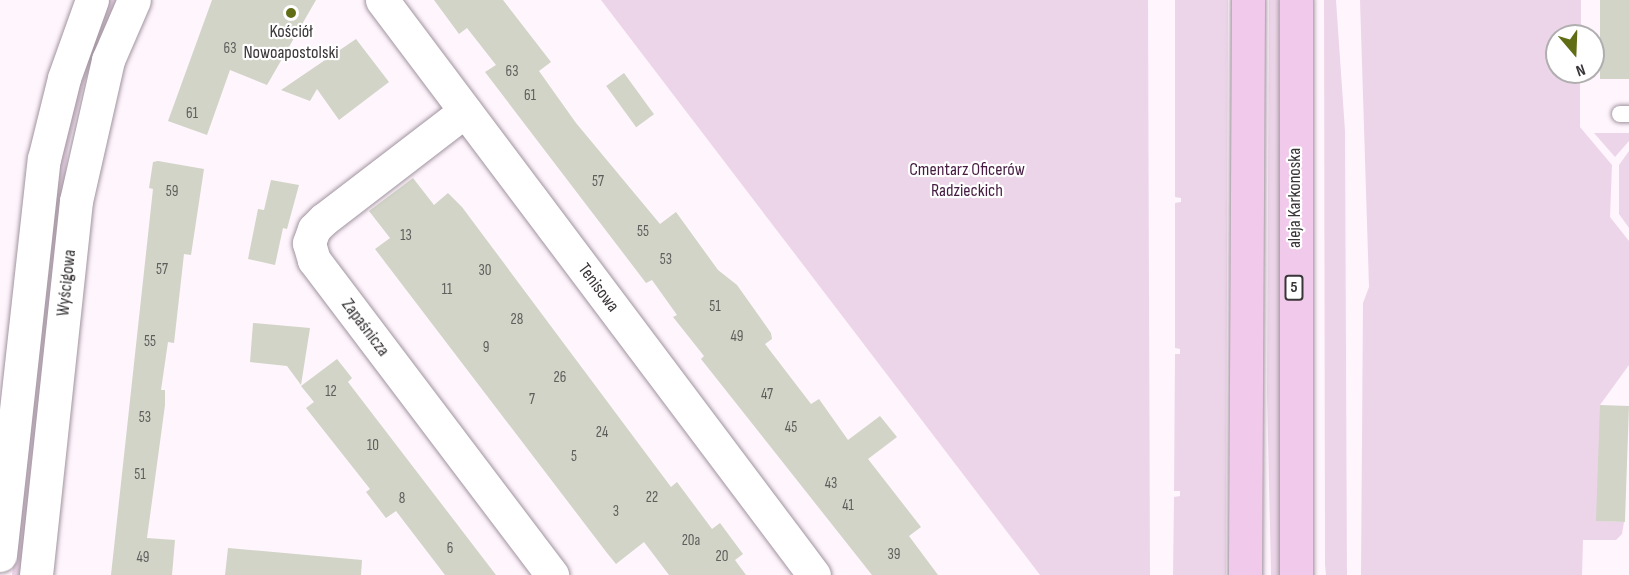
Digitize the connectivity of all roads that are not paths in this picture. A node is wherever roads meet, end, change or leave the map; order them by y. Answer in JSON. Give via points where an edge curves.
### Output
{"nodes":[{"id":1,"x":92,"y":0,"type":"edge"},
{"id":2,"x":134,"y":0,"type":"edge"},
{"id":3,"x":382,"y":0,"type":"edge"},
{"id":4,"x":1248,"y":0,"type":"edge"},
{"id":5,"x":1296,"y":0,"type":"edge"},
{"id":6,"x":465,"y":111,"type":"junction"},
{"id":7,"x":0,"y":555,"type":"edge"},
{"id":8,"x":36,"y":575,"type":"edge"},
{"id":9,"x":552,"y":575,"type":"edge"},
{"id":10,"x":814,"y":575,"type":"edge"},
{"id":11,"x":1245,"y":575,"type":"edge"},
{"id":12,"x":1296,"y":575,"type":"edge"}],
"edges":[{"from":1,"to":7,"type":"street","name":"Wyścigowa","via":[[64,78],[44,159]]},
{"from":2,"to":8,"type":"street","name":"Wyścigowa","via":[[108,60],[81,170]]},
{"from":3,"to":6,"type":"street","name":"Tenisowa"},
{"from":4,"to":11,"type":"main road"},
{"from":5,"to":12,"type":"main road","name":"aleja Karkonoska","number":"5"},
{"from":6,"to":9,"type":"street","name":"Zapaśnicza","via":[[324,219],[314,229],[309,243],[314,260]]},
{"from":6,"to":10,"type":"street","name":"Tenisowa"}]}
